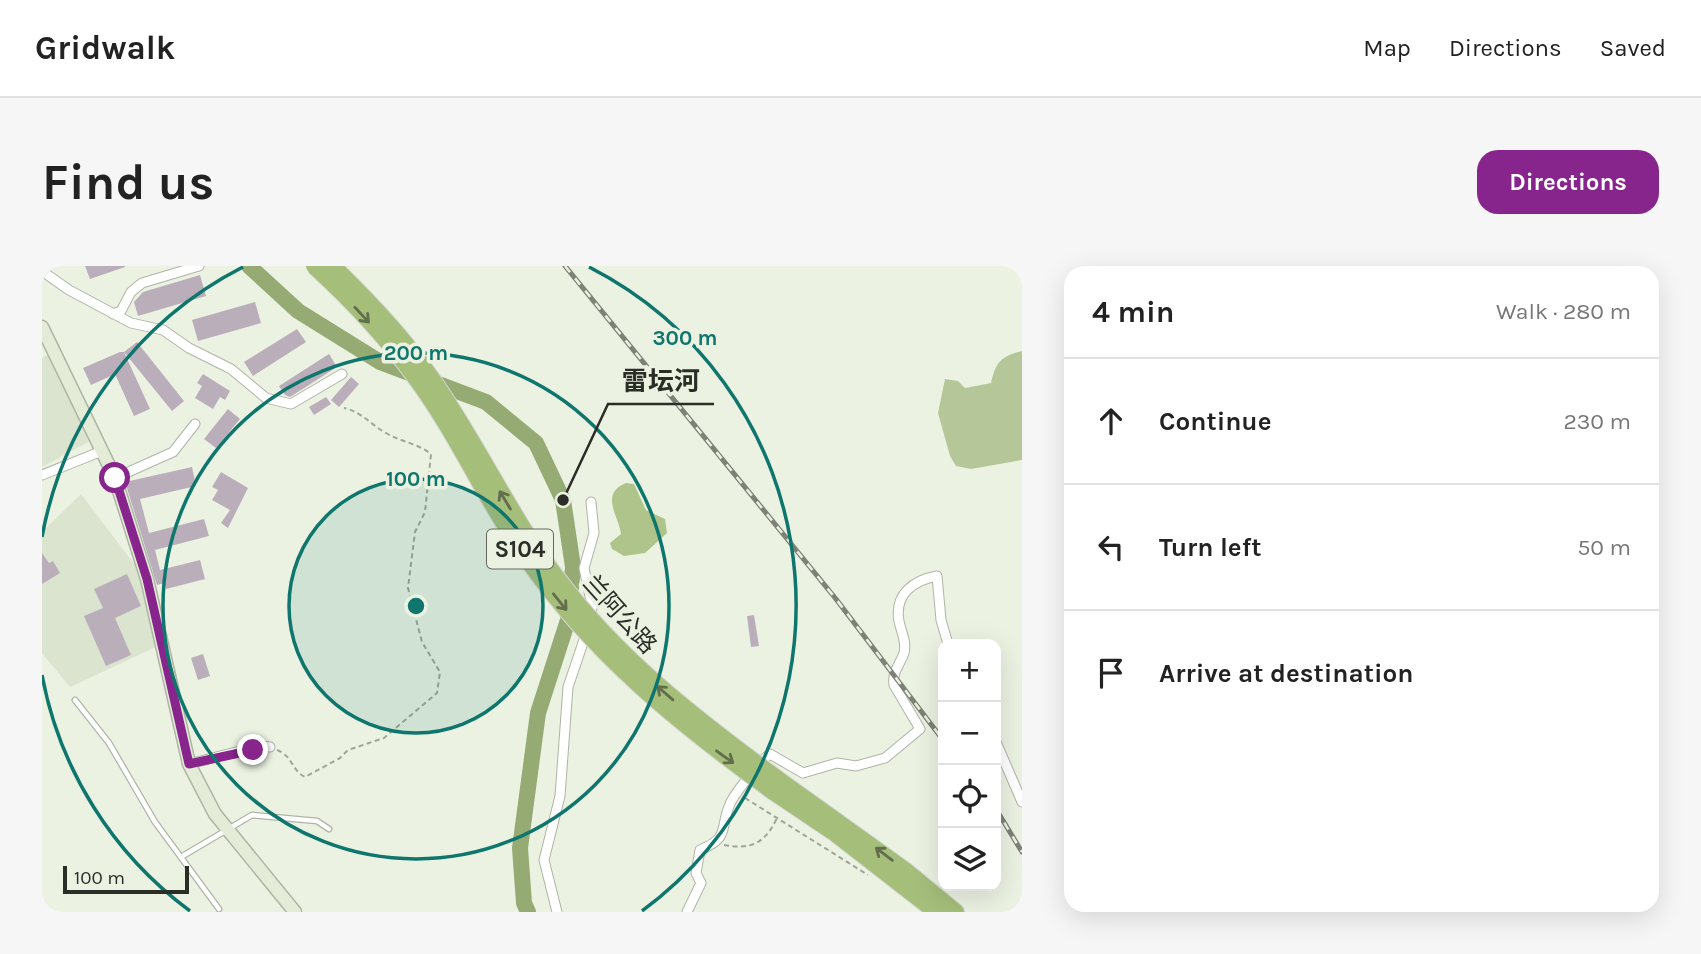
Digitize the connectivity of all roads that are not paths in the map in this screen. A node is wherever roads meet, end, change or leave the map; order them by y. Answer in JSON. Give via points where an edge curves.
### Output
{"nodes":[{"id":1,"x":199,"y":266,"type":"edge"},
{"id":2,"x":314,"y":266,"type":"edge"},
{"id":3,"x":333,"y":266,"type":"edge"},
{"id":4,"x":42,"y":271,"type":"edge"},
{"id":5,"x":113,"y":314,"type":"junction"},
{"id":6,"x":42,"y":327,"type":"edge"},
{"id":7,"x":342,"y":374,"type":"dead end"},
{"id":8,"x":195,"y":424,"type":"dead end"},
{"id":9,"x":102,"y":451,"type":"junction"},
{"id":10,"x":42,"y":475,"type":"edge"},
{"id":11,"x":115,"y":478,"type":"junction"},
{"id":12,"x":591,"y":502,"type":"dead end"},
{"id":13,"x":947,"y":639,"type":"edge"},
{"id":14,"x":75,"y":700,"type":"dead end"},
{"id":15,"x":270,"y":747,"type":"road end"},
{"id":16,"x":1001,"y":754,"type":"edge"},
{"id":17,"x":189,"y":764,"type":"junction"},
{"id":18,"x":775,"y":785,"type":"junction"},
{"id":19,"x":1022,"y":802,"type":"edge"},
{"id":20,"x":226,"y":828,"type":"junction"},
{"id":21,"x":329,"y":829,"type":"dead end"},
{"id":22,"x":181,"y":857,"type":"junction"},
{"id":23,"x":219,"y":909,"type":"dead end"},
{"id":24,"x":295,"y":912,"type":"edge"},
{"id":25,"x":558,"y":912,"type":"edge"},
{"id":26,"x":687,"y":912,"type":"edge"},
{"id":27,"x":936,"y":912,"type":"edge"},
{"id":28,"x":956,"y":912,"type":"edge"}],
"edges":[{"from":1,"to":5,"type":"street","via":[[142,283],[121,311]]},
{"from":2,"to":18,"type":"highway","name":"兰阿公路","number":"S104","one_way":true,"bridge":true,"via":[[418,382],[520,549],[581,628],[660,706]]},
{"from":18,"to":3,"type":"highway","name":"兰阿公路","number":"S104","one_way":true,"bridge":true,"via":[[668,696],[577,603],[519,523],[429,374]]},
{"from":4,"to":5,"type":"street"},
{"from":5,"to":7,"type":"street","via":[[163,330],[231,369],[267,398],[291,404]]},
{"from":6,"to":9,"type":"street"},
{"from":8,"to":11,"type":"street","via":[[173,452]]},
{"from":9,"to":10,"type":"street"},
{"from":9,"to":11,"type":"street"},
{"from":11,"to":17,"type":"street","via":[[147,579]]},
{"from":12,"to":25,"type":"street","via":[[594,533],[584,568],[593,606],[568,687],[559,796],[544,860]]},
{"from":13,"to":26,"type":"street","via":[[937,576],[918,580],[898,610],[905,643],[893,678],[920,729],[894,753],[856,766],[837,763],[803,773],[770,754],[754,766],[729,807],[719,841],[700,850],[696,873],[701,883]]},
{"from":14,"to":22,"type":"lane","via":[[109,743]]},
{"from":15,"to":17,"type":"street"},
{"from":16,"to":19,"type":"street"},
{"from":17,"to":20,"type":"street"},
{"from":18,"to":27,"type":"highway","name":"兰阿公路","number":"S104"},
{"from":28,"to":18,"type":"highway","name":"兰阿公路","number":"S104","one_way":true,"via":[[905,870]]},
{"from":20,"to":21,"type":"lane","via":[[252,815],[317,821]]},
{"from":20,"to":22,"type":"lane"},
{"from":20,"to":24,"type":"street"},
{"from":22,"to":23,"type":"lane"}]}
